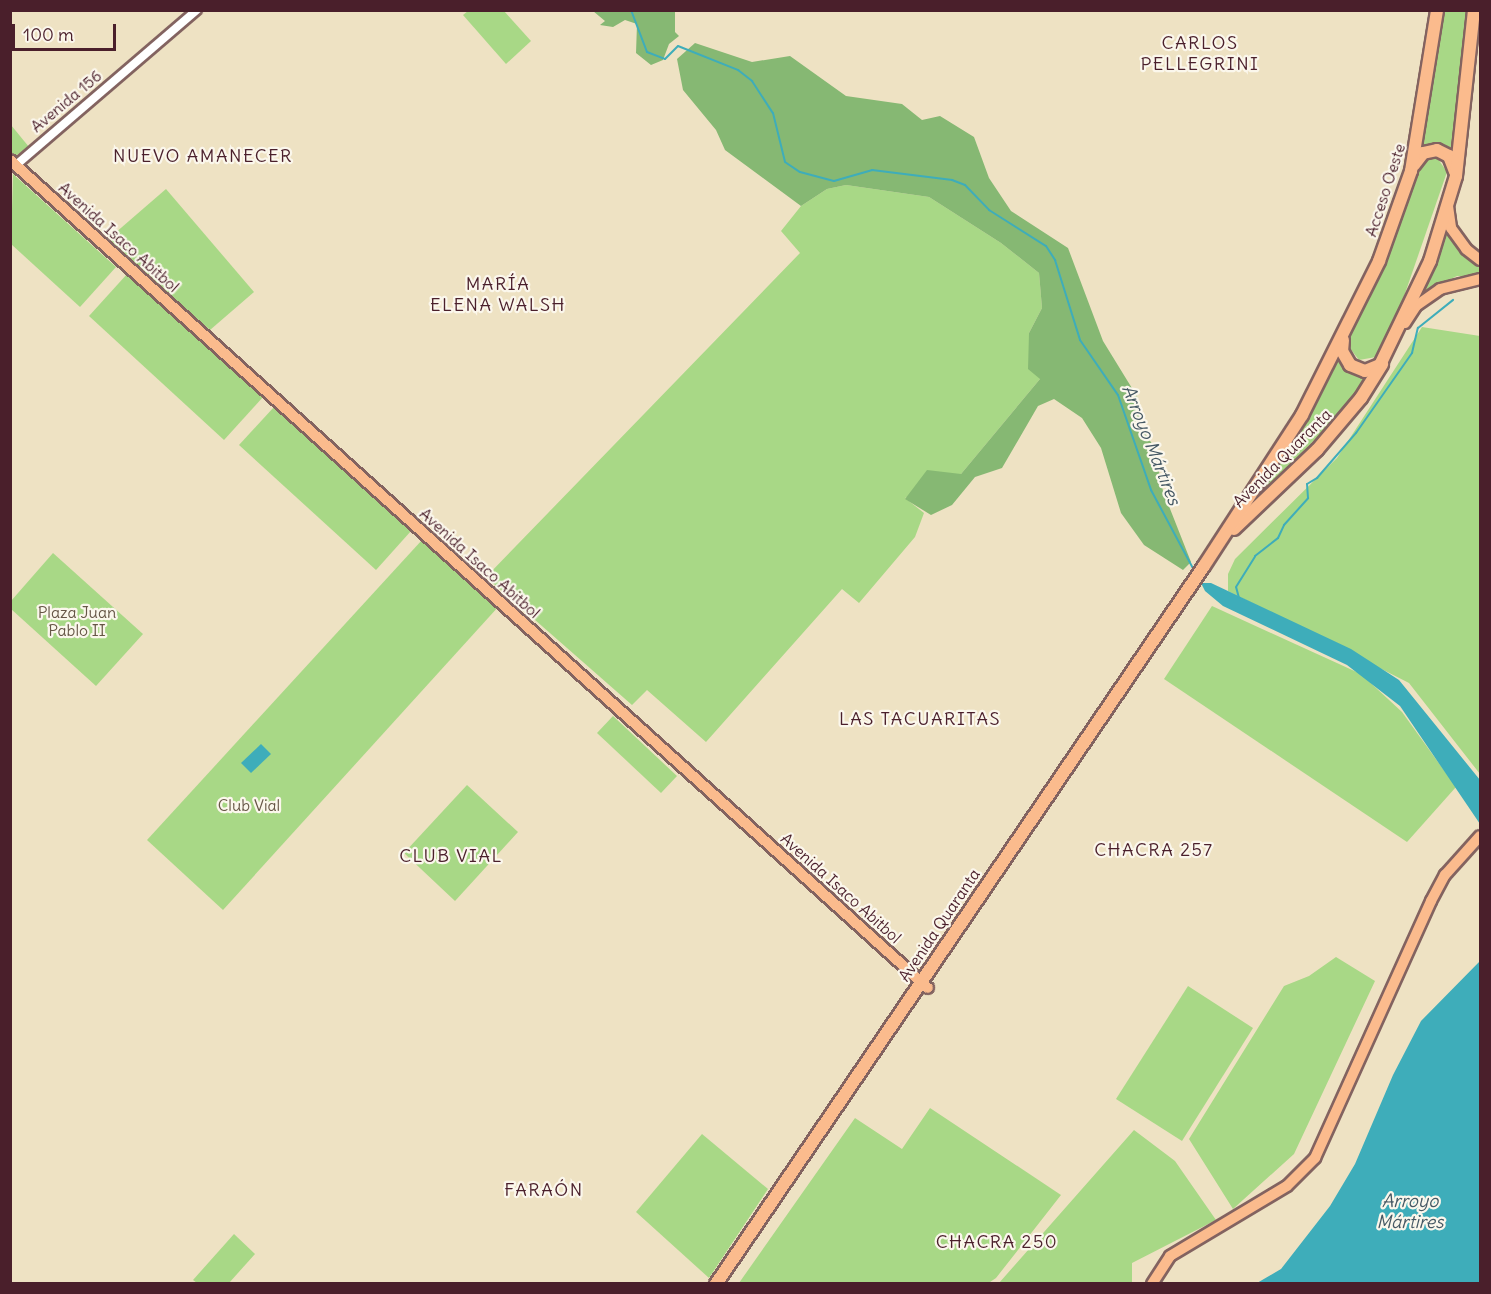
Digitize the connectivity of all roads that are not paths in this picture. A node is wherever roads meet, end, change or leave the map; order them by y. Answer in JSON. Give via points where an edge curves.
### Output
{"nodes":[{"id":1,"x":197,"y":10,"type":"edge"},
{"id":2,"x":1437,"y":10,"type":"edge"},
{"id":3,"x":1474,"y":10,"type":"edge"},
{"id":4,"x":12,"y":165,"type":"edge"},
{"id":5,"x":1411,"y":171,"type":"junction"},
{"id":6,"x":1456,"y":176,"type":"junction"},
{"id":7,"x":1448,"y":203,"type":"junction"},
{"id":8,"x":1480,"y":260,"type":"edge"},
{"id":9,"x":1480,"y":279,"type":"edge"},
{"id":10,"x":1400,"y":331,"type":"junction"},
{"id":11,"x":1344,"y":336,"type":"junction"},
{"id":12,"x":1386,"y":358,"type":"junction"},
{"id":13,"x":1216,"y":547,"type":"junction"},
{"id":14,"x":1480,"y":836,"type":"edge"},
{"id":15,"x":925,"y":985,"type":"junction"},
{"id":16,"x":716,"y":1284,"type":"edge"},
{"id":17,"x":1152,"y":1284,"type":"edge"}],
"edges":[{"from":1,"to":4,"type":"street","name":"Avenida 156"},
{"from":2,"to":5,"type":"highway","name":"Acceso Oeste"},
{"from":3,"to":6,"type":"highway"},
{"from":4,"to":15,"type":"main road","name":"Avenida Isaco Abitbol"},
{"from":5,"to":6,"type":"highway","via":[[1423,153],[1437,150],[1449,156]]},
{"from":5,"to":11,"type":"highway","name":"Acceso Oeste","via":[[1378,261]]},
{"from":6,"to":7,"type":"highway"},
{"from":7,"to":8,"type":"main road","via":[[1451,228]]},
{"from":7,"to":10,"type":"highway","via":[[1430,261]]},
{"from":9,"to":10,"type":"main road","via":[[1450,284],[1425,298]]},
{"from":10,"to":12,"type":"highway","name":"Avenida Quaranta"},
{"from":11,"to":12,"type":"highway","via":[[1342,351],[1357,369],[1373,369]]},
{"from":11,"to":13,"type":"highway","name":"Avenida Quaranta","via":[[1287,439]]},
{"from":12,"to":13,"type":"highway","name":"Avenida Quaranta","via":[[1361,398],[1324,442]]},
{"from":13,"to":15,"type":"highway","name":"Avenida Quaranta"},
{"from":14,"to":17,"type":"main road","via":[[1446,874],[1431,901],[1315,1158],[1287,1186],[1170,1256]]},
{"from":15,"to":16,"type":"highway","name":"Avenida Quaranta"}]}
